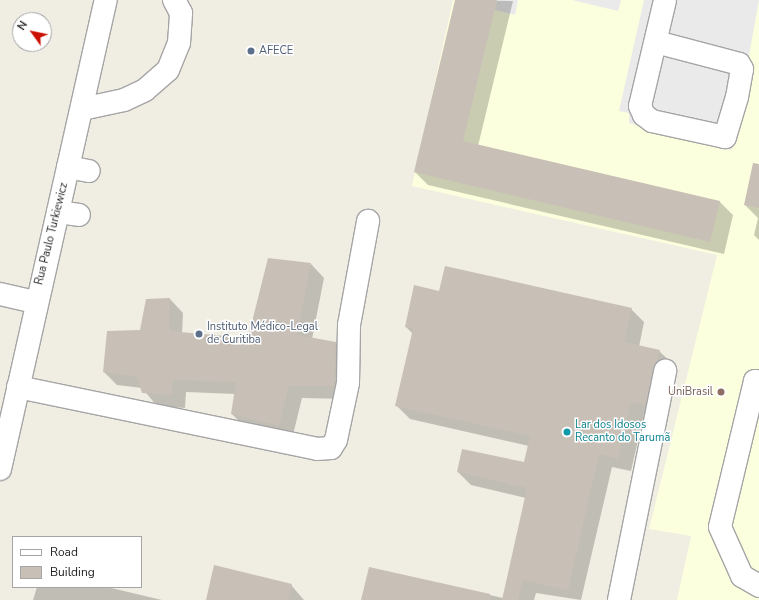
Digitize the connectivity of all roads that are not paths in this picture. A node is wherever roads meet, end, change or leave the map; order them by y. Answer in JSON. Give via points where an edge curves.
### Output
{"nodes":[{"id":1,"x":106,"y":0,"type":"edge"},
{"id":2,"x":174,"y":0,"type":"edge"},
{"id":3,"x":665,"y":0,"type":"edge"},
{"id":4,"x":656,"y":42,"type":"junction"},
{"id":5,"x":82,"y":109,"type":"junction"},
{"id":6,"x":368,"y":221,"type":"dead end"},
{"id":7,"x":0,"y":294,"type":"edge"},
{"id":8,"x":36,"y":302,"type":"junction"},
{"id":9,"x":665,"y":371,"type":"dead end"},
{"id":10,"x":759,"y":382,"type":"edge"},
{"id":11,"x":18,"y":387,"type":"junction"},
{"id":12,"x":0,"y":468,"type":"edge"},
{"id":13,"x":759,"y":586,"type":"edge"},
{"id":14,"x":619,"y":600,"type":"edge"}],
"edges":[{"from":1,"to":5,"type":"street","name":"Rua Paulo Turkiewicz"},
{"from":2,"to":5,"type":"street","via":[[180,13],[179,43],[168,70],[145,90],[131,97]]},
{"from":3,"to":4,"type":"street"},
{"from":4,"to":4,"type":"street","via":[[739,64],[742,69],[737,98],[726,137],[652,121],[644,115],[640,106]]},
{"from":5,"to":8,"type":"street","name":"Rua Paulo Turkiewicz","via":[[79,169],[69,213]]},
{"from":6,"to":11,"type":"street","via":[[349,325],[348,383],[336,440],[331,448],[317,449]]},
{"from":7,"to":8,"type":"street"},
{"from":8,"to":11,"type":"street","name":"Rua Paulo Turkiewicz"},
{"from":9,"to":14,"type":"street"},
{"from":10,"to":13,"type":"street","via":[[755,381],[720,527],[742,576]]},
{"from":11,"to":12,"type":"street","name":"Rua Paulo Turkiewicz"}]}
